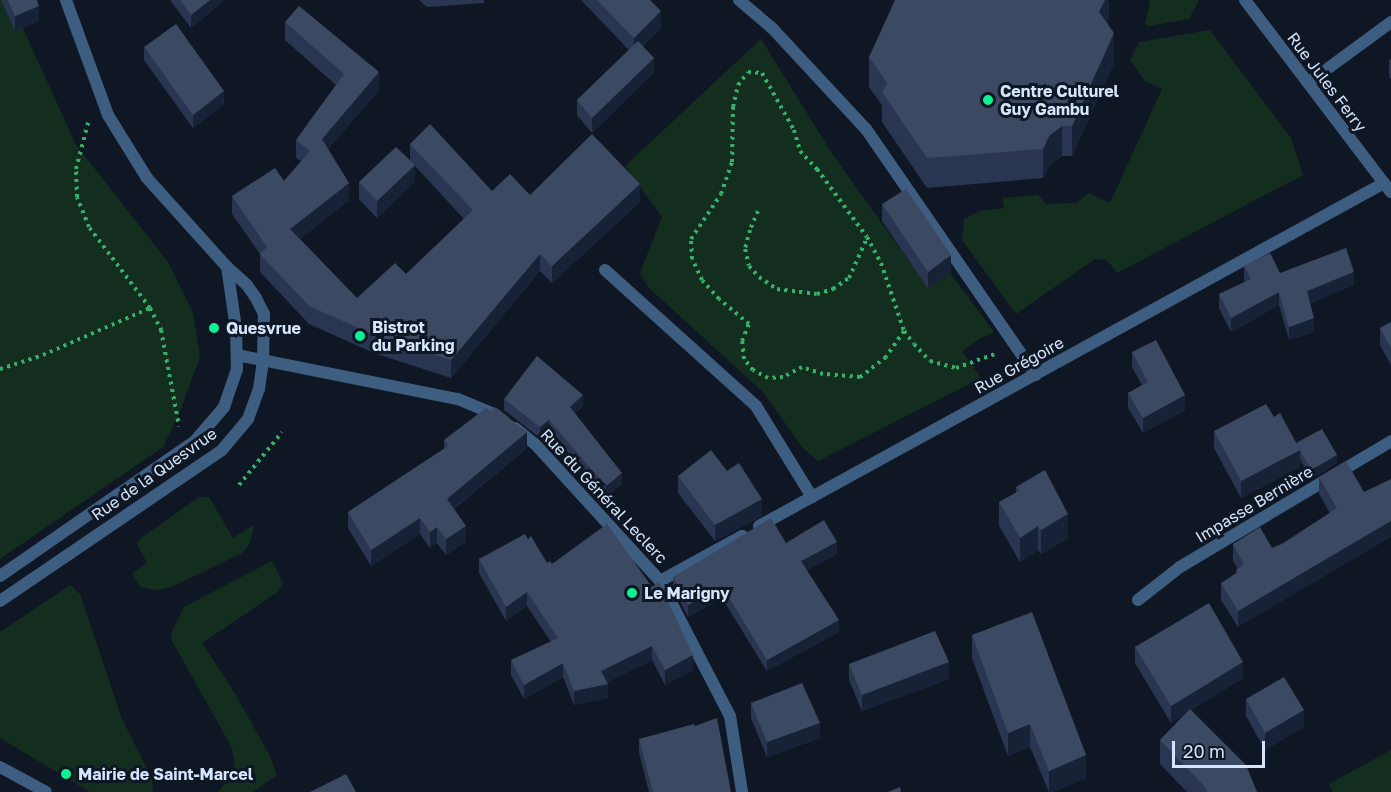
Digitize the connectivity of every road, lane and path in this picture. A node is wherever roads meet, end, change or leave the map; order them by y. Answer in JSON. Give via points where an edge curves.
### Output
{"nodes":[{"id":1,"x":66,"y":0,"type":"edge"},
{"id":2,"x":740,"y":0,"type":"edge"},
{"id":3,"x":1245,"y":0,"type":"edge"},
{"id":4,"x":1391,"y":22,"type":"edge"},
{"id":5,"x":1308,"y":83,"type":"junction"},
{"id":6,"x":98,"y":89,"type":"junction"},
{"id":7,"x":1388,"y":188,"type":"edge"},
{"id":8,"x":758,"y":211,"type":"dead end"},
{"id":9,"x":867,"y":237,"type":"junction"},
{"id":10,"x":227,"y":267,"type":"junction"},
{"id":11,"x":605,"y":270,"type":"dead end"},
{"id":12,"x":150,"y":309,"type":"junction"},
{"id":13,"x":904,"y":331,"type":"junction"},
{"id":14,"x":1015,"y":346,"type":"junction"},
{"id":15,"x":237,"y":355,"type":"junction"},
{"id":16,"x":263,"y":358,"type":"junction"},
{"id":17,"x":0,"y":369,"type":"edge"},
{"id":18,"x":1036,"y":375,"type":"junction"},
{"id":19,"x":282,"y":432,"type":"dead end"},
{"id":20,"x":1391,"y":441,"type":"edge"},
{"id":21,"x":182,"y":449,"type":"junction"},
{"id":22,"x":239,"y":485,"type":"dead end"},
{"id":23,"x":812,"y":497,"type":"junction"},
{"id":24,"x":0,"y":576,"type":"edge"},
{"id":25,"x":660,"y":581,"type":"junction"},
{"id":26,"x":1138,"y":600,"type":"dead end"},
{"id":27,"x":0,"y":601,"type":"edge"},
{"id":28,"x":0,"y":766,"type":"edge"},
{"id":29,"x":46,"y":792,"type":"edge"},
{"id":30,"x":742,"y":792,"type":"edge"}],
"edges":[{"from":1,"to":6,"type":"street"},
{"from":2,"to":14,"type":"street","via":[[772,28],[866,129]]},
{"from":3,"to":5,"type":"street","name":"Rue Jules Ferry"},
{"from":4,"to":5,"type":"street"},
{"from":5,"to":7,"type":"street","name":"Rue Jules Ferry"},
{"from":6,"to":10,"type":"street","via":[[108,115],[147,178]]},
{"from":6,"to":12,"type":"path","via":[[76,169],[77,197],[89,226]]},
{"from":7,"to":18,"type":"street","name":"Rue Grégoire"},
{"from":8,"to":9,"type":"path","via":[[746,249],[749,266],[777,289],[817,294],[833,290],[849,278]]},
{"from":9,"to":13,"type":"path","via":[[881,263]]},
{"from":9,"to":13,"type":"path","via":[[800,151],[794,130],[762,74],[748,72],[738,85],[733,107],[732,162],[721,194],[691,239],[692,259],[702,280],[749,324],[742,341],[744,359],[753,370],[768,378],[783,377],[802,367],[822,374],[860,377],[886,357]]},
{"from":10,"to":15,"type":"street","name":"Rue de la Quesvrue"},
{"from":10,"to":16,"type":"street","name":"Rue de la Quesvrue","via":[[247,285],[264,314]]},
{"from":11,"to":23,"type":"street","via":[[756,405]]},
{"from":12,"to":17,"type":"path"},
{"from":12,"to":21,"type":"path","via":[[161,330],[167,356]]},
{"from":13,"to":14,"type":"path","via":[[930,361],[956,368]]},
{"from":14,"to":18,"type":"street"},
{"from":15,"to":16,"type":"street","name":"Rue du Général Leclerc"},
{"from":15,"to":21,"type":"street","name":"Rue de la Quesvrue","via":[[237,370],[224,407],[195,441]]},
{"from":16,"to":25,"type":"street","name":"Rue du Général Leclerc","via":[[458,399],[502,418],[535,444]]},
{"from":16,"to":27,"type":"street","name":"Rue de la Quesvrue","via":[[259,389],[248,419],[222,450]]},
{"from":18,"to":23,"type":"street","name":"Rue Grégoire"},
{"from":19,"to":22,"type":"path"},
{"from":20,"to":26,"type":"street","name":"Impasse Bernière","via":[[1180,567]]},
{"from":21,"to":24,"type":"street","name":"Rue de la Quesvrue"},
{"from":23,"to":25,"type":"street","name":"Rue Grégoire"},
{"from":25,"to":30,"type":"street","name":"Rue du Général Leclerc","via":[[730,716]]},
{"from":28,"to":29,"type":"street"}]}
